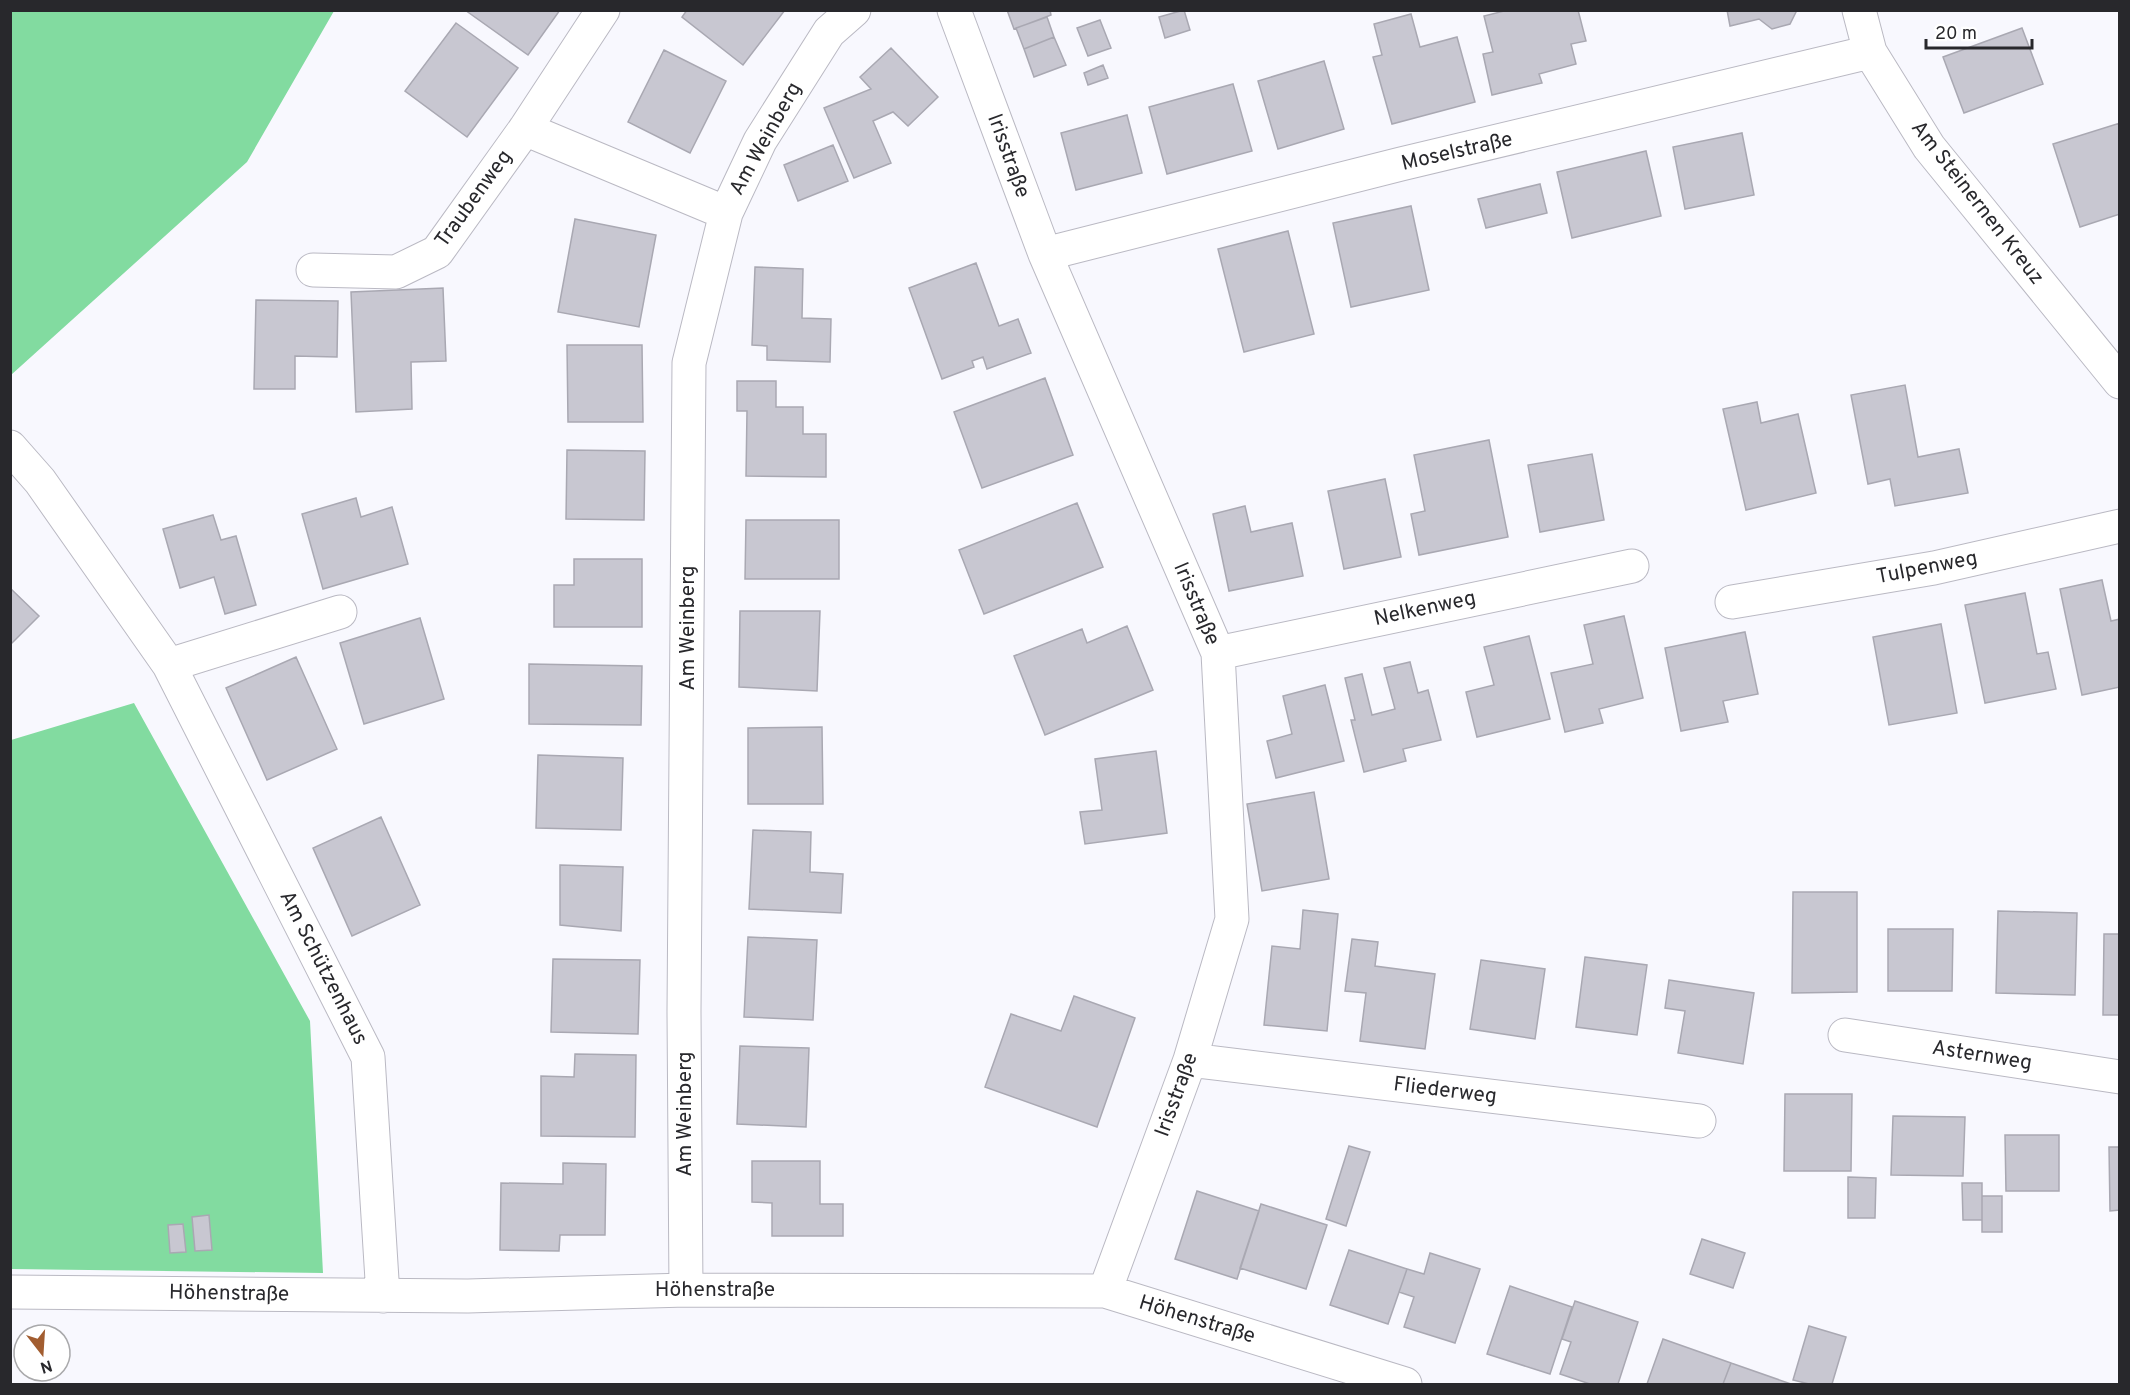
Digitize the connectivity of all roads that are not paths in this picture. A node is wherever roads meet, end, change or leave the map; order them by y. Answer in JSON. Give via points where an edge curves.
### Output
{"nodes":[{"id":1,"x":603,"y":10,"type":"edge"},
{"id":2,"x":854,"y":10,"type":"edge"},
{"id":3,"x":954,"y":10,"type":"edge"},
{"id":4,"x":1859,"y":10,"type":"edge"},
{"id":5,"x":1870,"y":52,"type":"junction"},
{"id":6,"x":525,"y":129,"type":"junction"},
{"id":7,"x":726,"y":213,"type":"junction"},
{"id":8,"x":1044,"y":254,"type":"junction"},
{"id":9,"x":313,"y":270,"type":"dead end"},
{"id":10,"x":2120,"y":382,"type":"edge"},
{"id":11,"x":10,"y":447,"type":"edge"},
{"id":12,"x":2120,"y":526,"type":"edge"},
{"id":13,"x":1632,"y":566,"type":"dead end"},
{"id":14,"x":1732,"y":602,"type":"dead end"},
{"id":15,"x":340,"y":612,"type":"dead end"},
{"id":16,"x":1218,"y":653,"type":"junction"},
{"id":17,"x":169,"y":665,"type":"junction"},
{"id":18,"x":1845,"y":1035,"type":"dead end"},
{"id":19,"x":1190,"y":1060,"type":"junction"},
{"id":20,"x":2120,"y":1077,"type":"edge"},
{"id":21,"x":1699,"y":1121,"type":"dead end"},
{"id":22,"x":686,"y":1290,"type":"junction"},
{"id":23,"x":1105,"y":1291,"type":"junction"},
{"id":24,"x":10,"y":1292,"type":"edge"},
{"id":25,"x":383,"y":1296,"type":"junction"},
{"id":26,"x":1405,"y":1384,"type":"edge"}],
"edges":[{"from":1,"to":6,"type":"street","name":"Traubenweg"},
{"from":2,"to":7,"type":"street","name":"Am Weinberg","via":[[829,32],[773,121]]},
{"from":3,"to":8,"type":"street","name":"Irisstraße"},
{"from":4,"to":5,"type":"street","name":"Am Steinernen Kreuz"},
{"from":5,"to":8,"type":"street","name":"Moselstraße"},
{"from":5,"to":10,"type":"street","name":"Am Steinernen Kreuz","via":[[1929,147]]},
{"from":6,"to":7,"type":"street","name":"Traubenweg"},
{"from":6,"to":9,"type":"street","name":"Traubenweg","via":[[437,252],[396,272]]},
{"from":7,"to":22,"type":"street","name":"Am Weinberg","via":[[689,363]]},
{"from":8,"to":16,"type":"street","name":"Irisstraße"},
{"from":11,"to":17,"type":"street","name":"Am Schützenhaus","via":[[40,482]]},
{"from":12,"to":14,"type":"street","name":"Tulpenweg","via":[[1934,568]]},
{"from":13,"to":16,"type":"street","name":"Nelkenweg"},
{"from":15,"to":17,"type":"street"},
{"from":16,"to":19,"type":"street","name":"Irisstraße","via":[[1232,919]]},
{"from":17,"to":25,"type":"street","name":"Am Schützenhaus","via":[[368,1057]]},
{"from":18,"to":20,"type":"street","name":"Asternweg"},
{"from":19,"to":21,"type":"street","name":"Fliederweg"},
{"from":19,"to":23,"type":"street","name":"Irisstraße"},
{"from":22,"to":23,"type":"street","name":"Höhenstraße"},
{"from":22,"to":25,"type":"street","name":"Höhenstraße"},
{"from":23,"to":26,"type":"street","name":"Höhenstraße"},
{"from":24,"to":25,"type":"street","name":"Höhenstraße"}]}
